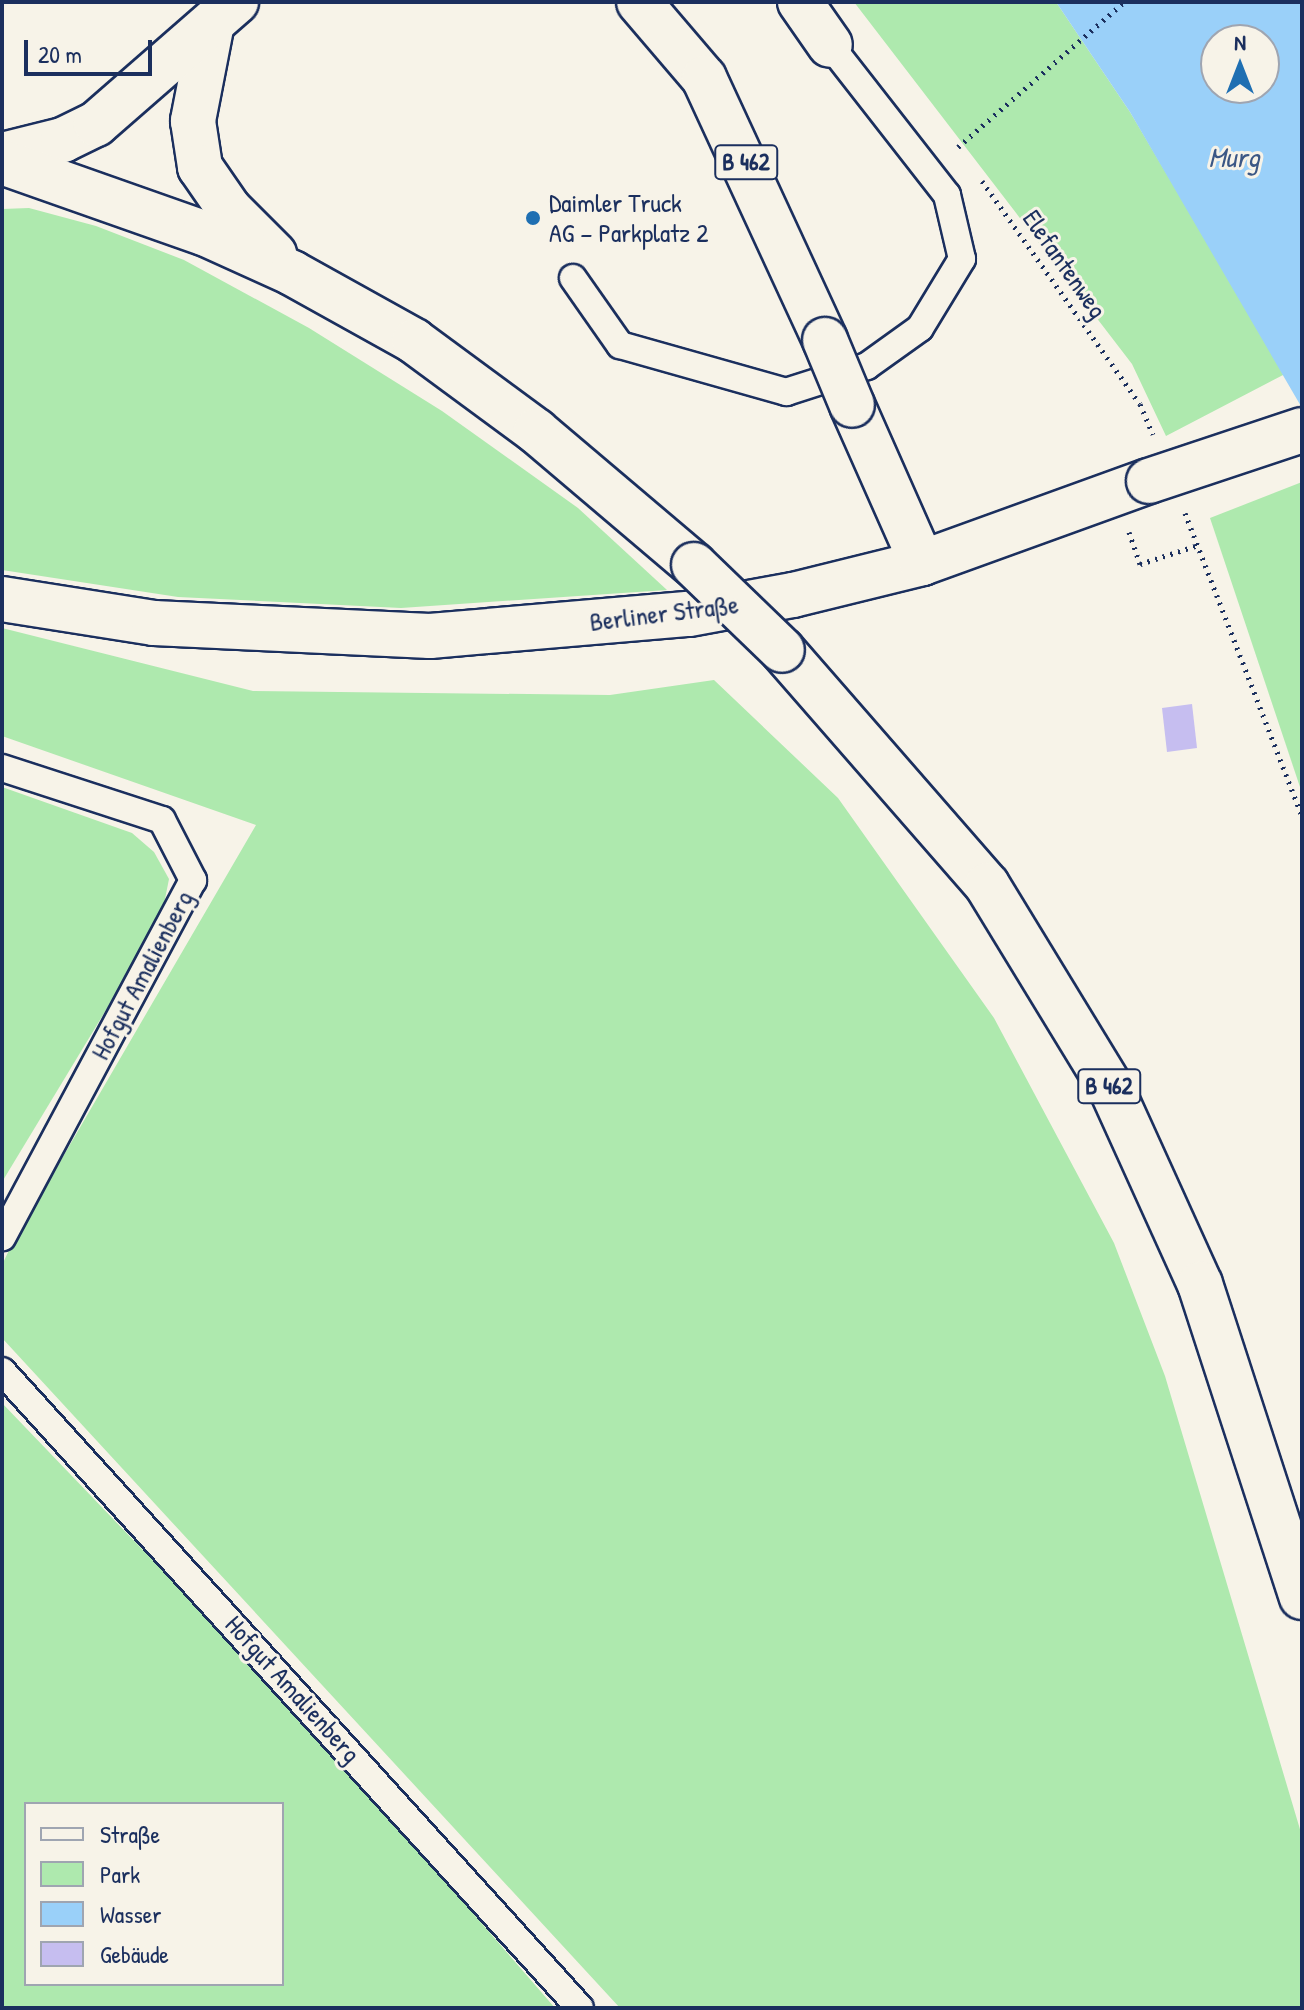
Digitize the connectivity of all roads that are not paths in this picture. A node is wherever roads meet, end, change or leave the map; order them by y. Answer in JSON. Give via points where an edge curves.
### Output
{"nodes":[{"id":1,"x":639,"y":2,"type":"edge"},
{"id":2,"x":800,"y":2,"type":"edge"},
{"id":3,"x":224,"y":15,"type":"edge"},
{"id":4,"x":830,"y":45,"type":"joint"},
{"id":5,"x":10,"y":167,"type":"edge"},
{"id":6,"x":292,"y":273,"type":"junction"},
{"id":7,"x":573,"y":278,"type":"dead end"},
{"id":8,"x":1302,"y":430,"type":"edge"},
{"id":9,"x":922,"y":563,"type":"junction"},
{"id":10,"x":2,"y":599,"type":"edge"},
{"id":11,"x":2,"y":768,"type":"edge"},
{"id":12,"x":2,"y":1237,"type":"edge"},
{"id":13,"x":2,"y":1371,"type":"edge"},
{"id":14,"x":1302,"y":1597,"type":"edge"},
{"id":15,"x":580,"y":2008,"type":"edge"}],
"edges":[{"from":1,"to":9,"type":"main road","number":"B 462","bridge":true,"via":[[704,78]]},
{"from":2,"to":4,"type":"main road"},
{"from":3,"to":5,"type":"main road","number":"B 462","via":[[96,124]]},
{"from":3,"to":6,"type":"main road","number":"B 462","via":[[194,108],[200,167],[229,209]]},
{"from":4,"to":7,"type":"lane","via":[[947,195],[962,259],[920,328],[867,366],[786,392],[620,345]]},
{"from":5,"to":6,"type":"main road","number":"B 462","via":[[204,233]]},
{"from":6,"to":14,"type":"main road","number":"B 462","bridge":true,"via":[[414,341],[547,440],[694,565],[782,650],[987,885],[1111,1088],[1200,1284]]},
{"from":8,"to":9,"type":"main road","name":"Berliner Straße","bridge":true},
{"from":9,"to":10,"type":"main road","name":"Berliner Straße","via":[[689,614],[430,636],[154,623]]},
{"from":11,"to":12,"type":"lane","name":"Hofgut Amalienberg","via":[[162,820],[193,880]]},
{"from":13,"to":15,"type":"lane","name":"Hofgut Amalienberg"}]}
